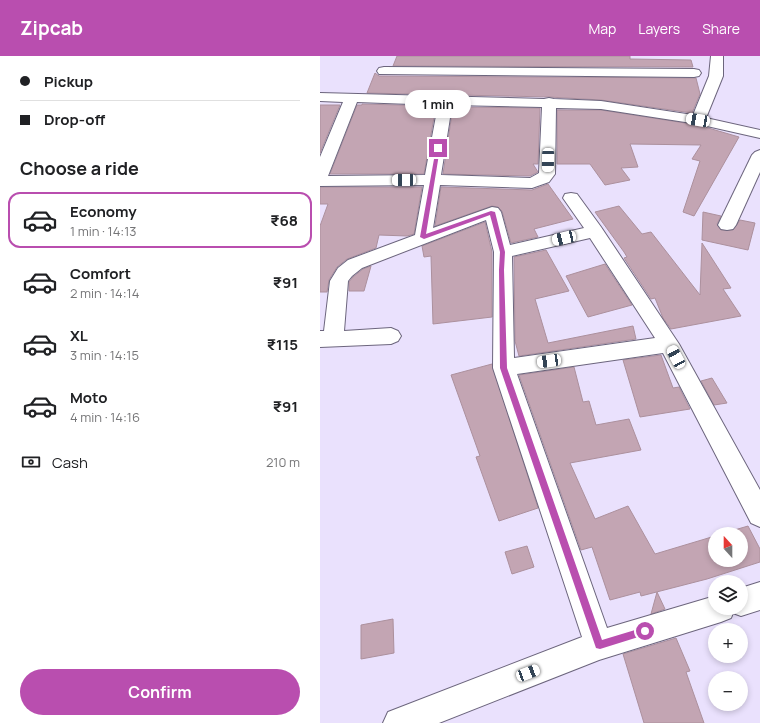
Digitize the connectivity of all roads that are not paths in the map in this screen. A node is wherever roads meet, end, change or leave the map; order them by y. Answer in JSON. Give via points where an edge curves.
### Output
{"nodes":[{"id":1,"x":717,"y":56,"type":"edge"},
{"id":2,"x":564,"y":67,"type":"junction"},
{"id":3,"x":384,"y":71,"type":"dead end"},
{"id":4,"x":694,"y":73,"type":"dead end"},
{"id":5,"x":566,"y":95,"type":"junction"},
{"id":6,"x":320,"y":97,"type":"edge"},
{"id":7,"x":352,"y":98,"type":"junction"},
{"id":8,"x":446,"y":101,"type":"junction"},
{"id":9,"x":549,"y":102,"type":"junction"},
{"id":10,"x":698,"y":120,"type":"junction"},
{"id":11,"x":760,"y":134,"type":"edge"},
{"id":12,"x":760,"y":155,"type":"edge"},
{"id":13,"x":320,"y":176,"type":"edge"},
{"id":14,"x":433,"y":180,"type":"junction"},
{"id":15,"x":320,"y":181,"type":"edge"},
{"id":16,"x":571,"y":198,"type":"dead end"},
{"id":17,"x":727,"y":225,"type":"dead end"},
{"id":18,"x":595,"y":231,"type":"junction"},
{"id":19,"x":422,"y":237,"type":"junction"},
{"id":20,"x":503,"y":252,"type":"junction"},
{"id":21,"x":391,"y":336,"type":"dead end"},
{"id":22,"x":327,"y":339,"type":"edge"},
{"id":23,"x":669,"y":344,"type":"junction"},
{"id":24,"x":504,"y":368,"type":"junction"},
{"id":25,"x":760,"y":514,"type":"edge"},
{"id":26,"x":760,"y":596,"type":"edge"},
{"id":27,"x":748,"y":600,"type":"edge"},
{"id":28,"x":708,"y":612,"type":"edge"},
{"id":29,"x":600,"y":645,"type":"junction"},
{"id":30,"x":399,"y":723,"type":"edge"}],
"edges":[{"from":1,"to":10,"type":"street","via":[[716,76]]},
{"from":2,"to":3,"type":"street","via":[[473,67]]},
{"from":2,"to":4,"type":"street","via":[[641,67]]},
{"from":2,"to":5,"type":"street"},
{"from":5,"to":9,"type":"street"},
{"from":5,"to":10,"type":"street","via":[[608,106]]},
{"from":6,"to":7,"type":"street"},
{"from":7,"to":8,"type":"street"},
{"from":7,"to":13,"type":"street"},
{"from":8,"to":9,"type":"street"},
{"from":8,"to":14,"type":"street"},
{"from":9,"to":14,"type":"street","via":[[548,174],[544,179],[532,183]]},
{"from":10,"to":11,"type":"street"},
{"from":12,"to":17,"type":"street"},
{"from":14,"to":15,"type":"street"},
{"from":14,"to":19,"type":"street"},
{"from":16,"to":18,"type":"street"},
{"from":18,"to":20,"type":"street"},
{"from":18,"to":23,"type":"street"},
{"from":19,"to":20,"type":"street","via":[[492,212]]},
{"from":19,"to":22,"type":"street","via":[[355,264],[345,272],[339,281]]},
{"from":20,"to":24,"type":"street"},
{"from":21,"to":22,"type":"street"},
{"from":23,"to":24,"type":"street"},
{"from":23,"to":25,"type":"street"},
{"from":24,"to":29,"type":"street"},
{"from":26,"to":27,"type":"street"},
{"from":28,"to":29,"type":"street"},
{"from":29,"to":30,"type":"street"}]}
